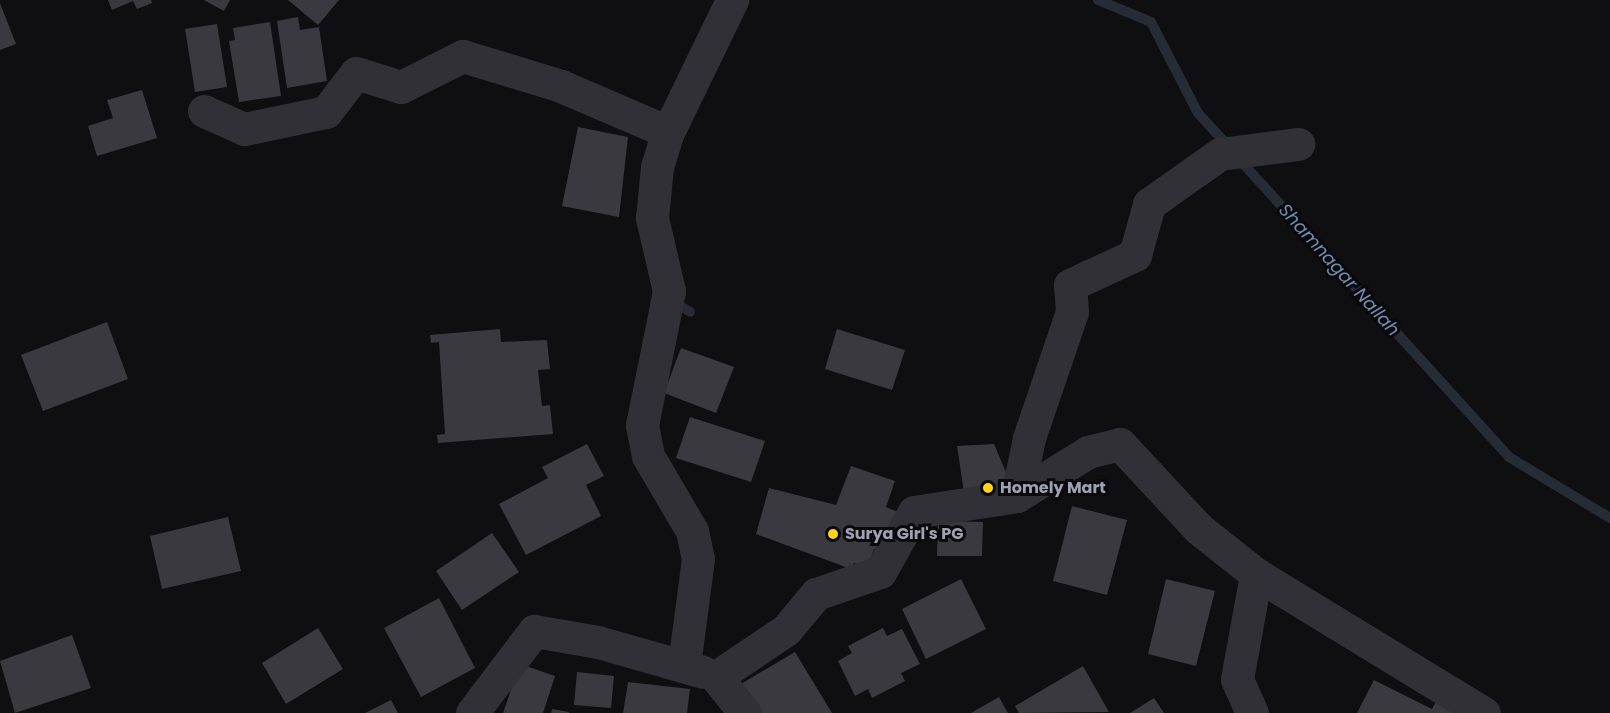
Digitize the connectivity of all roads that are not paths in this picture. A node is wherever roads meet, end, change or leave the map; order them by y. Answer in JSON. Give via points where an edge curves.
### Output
{"nodes":[{"id":1,"x":732,"y":0,"type":"edge"},
{"id":2,"x":204,"y":111,"type":"dead end"},
{"id":3,"x":668,"y":132,"type":"junction"},
{"id":4,"x":1298,"y":144,"type":"dead end"},
{"id":5,"x":1017,"y":496,"type":"junction"},
{"id":6,"x":1256,"y":574,"type":"junction"},
{"id":7,"x":684,"y":665,"type":"junction"},
{"id":8,"x":716,"y":677,"type":"junction"},
{"id":9,"x":472,"y":713,"type":"edge"},
{"id":10,"x":745,"y":713,"type":"edge"},
{"id":11,"x":1252,"y":713,"type":"edge"},
{"id":12,"x":1484,"y":713,"type":"edge"}],
"edges":[{"from":1,"to":3,"type":"street"},
{"from":2,"to":3,"type":"street","via":[[244,129],[326,112],[356,73],[401,87],[463,56],[561,86]]},
{"from":3,"to":7,"type":"street","via":[[657,167],[652,218],[669,291],[668,313],[644,394],[642,425],[648,456],[692,531],[698,559],[699,583]]},
{"from":4,"to":5,"type":"street","via":[[1220,154],[1149,204],[1135,255],[1070,285],[1072,312],[1029,438]]},
{"from":5,"to":6,"type":"street","via":[[1088,452],[1120,444],[1198,529]]},
{"from":5,"to":8,"type":"street","via":[[914,512],[880,572],[816,594],[786,630]]},
{"from":6,"to":11,"type":"street","via":[[1237,679]]},
{"from":6,"to":12,"type":"street"},
{"from":7,"to":8,"type":"street"},
{"from":7,"to":9,"type":"street","via":[[534,631]]},
{"from":8,"to":10,"type":"street"}]}
